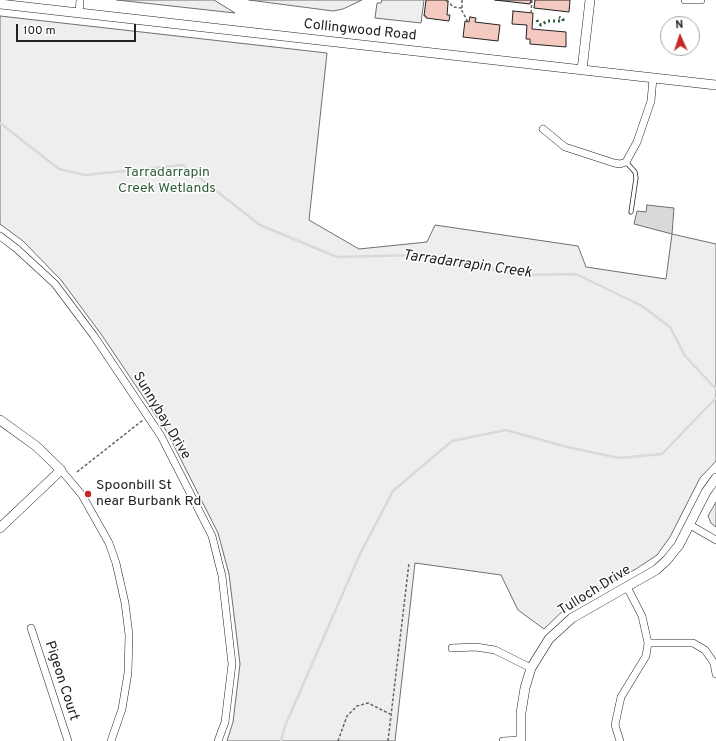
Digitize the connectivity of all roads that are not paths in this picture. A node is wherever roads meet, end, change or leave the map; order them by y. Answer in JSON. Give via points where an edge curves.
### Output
{"nodes":[{"id":1,"x":80,"y":0,"type":"edge"},
{"id":2,"x":590,"y":0,"type":"edge"},
{"id":3,"x":685,"y":0,"type":"edge"},
{"id":4,"x":701,"y":0,"type":"edge"},
{"id":5,"x":0,"y":4,"type":"edge"},
{"id":6,"x":79,"y":13,"type":"junction"},
{"id":7,"x":582,"y":70,"type":"junction"},
{"id":8,"x":653,"y":78,"type":"junction"},
{"id":9,"x":716,"y":85,"type":"edge"},
{"id":10,"x":543,"y":129,"type":"dead end"},
{"id":11,"x":626,"y":162,"type":"junction"},
{"id":12,"x":631,"y":212,"type":"dead end"},
{"id":13,"x":0,"y":236,"type":"edge"},
{"id":14,"x":0,"y":420,"type":"edge"},
{"id":15,"x":61,"y":470,"type":"junction"},
{"id":16,"x":716,"y":478,"type":"edge"},
{"id":17,"x":690,"y":525,"type":"junction"},
{"id":18,"x":0,"y":528,"type":"edge"},
{"id":19,"x":716,"y":540,"type":"edge"},
{"id":20,"x":627,"y":587,"type":"junction"},
{"id":21,"x":31,"y":628,"type":"dead end"},
{"id":22,"x":648,"y":643,"type":"junction"},
{"id":23,"x":452,"y":648,"type":"dead end"},
{"id":24,"x":531,"y":668,"type":"junction"},
{"id":25,"x":716,"y":674,"type":"edge"},
{"id":26,"x":521,"y":740,"type":"edge"},
{"id":27,"x":68,"y":741,"type":"edge"},
{"id":28,"x":111,"y":741,"type":"edge"},
{"id":29,"x":218,"y":741,"type":"edge"},
{"id":30,"x":503,"y":741,"type":"edge"},
{"id":31,"x":620,"y":741,"type":"edge"}],
"edges":[{"from":1,"to":6,"type":"street"},
{"from":2,"to":7,"type":"street"},
{"from":3,"to":4,"type":"street"},
{"from":5,"to":6,"type":"street","name":"Collingwood Road"},
{"from":6,"to":7,"type":"street","name":"Collingwood Road"},
{"from":7,"to":8,"type":"street","name":"Collingwood Road"},
{"from":8,"to":9,"type":"street","name":"Collingwood Road"},
{"from":8,"to":11,"type":"street","via":[[651,101],[637,142]]},
{"from":10,"to":11,"type":"street","via":[[565,147],[614,163]]},
{"from":11,"to":12,"type":"lane","via":[[635,172],[636,178]]},
{"from":13,"to":29,"type":"street","name":"Sunnybay Drive","via":[[54,284],[94,336],[161,436],[212,536],[222,576],[232,664],[225,722]]},
{"from":14,"to":15,"type":"street","via":[[36,446]]},
{"from":15,"to":18,"type":"street"},
{"from":15,"to":28,"type":"street","via":[[82,495],[109,543],[125,603],[129,635],[128,673],[122,710]]},
{"from":16,"to":17,"type":"street","name":"Tulloch Drive"},
{"from":17,"to":19,"type":"street"},
{"from":17,"to":20,"type":"street","name":"Tulloch Drive","via":[[679,545],[656,570]]},
{"from":20,"to":22,"type":"street","via":[[642,616]]},
{"from":20,"to":24,"type":"street","name":"Tulloch Drive","via":[[572,618],[549,639]]},
{"from":21,"to":27,"type":"street","name":"Pigeon Court"},
{"from":22,"to":25,"type":"street","via":[[693,643],[705,650],[714,663]]},
{"from":22,"to":31,"type":"street","via":[[646,656],[621,697],[615,725]]},
{"from":23,"to":24,"type":"street","via":[[476,647],[495,650]]},
{"from":24,"to":26,"type":"street","name":"Tulloch Drive","via":[[522,699]]},
{"from":26,"to":30,"type":"street"}]}
